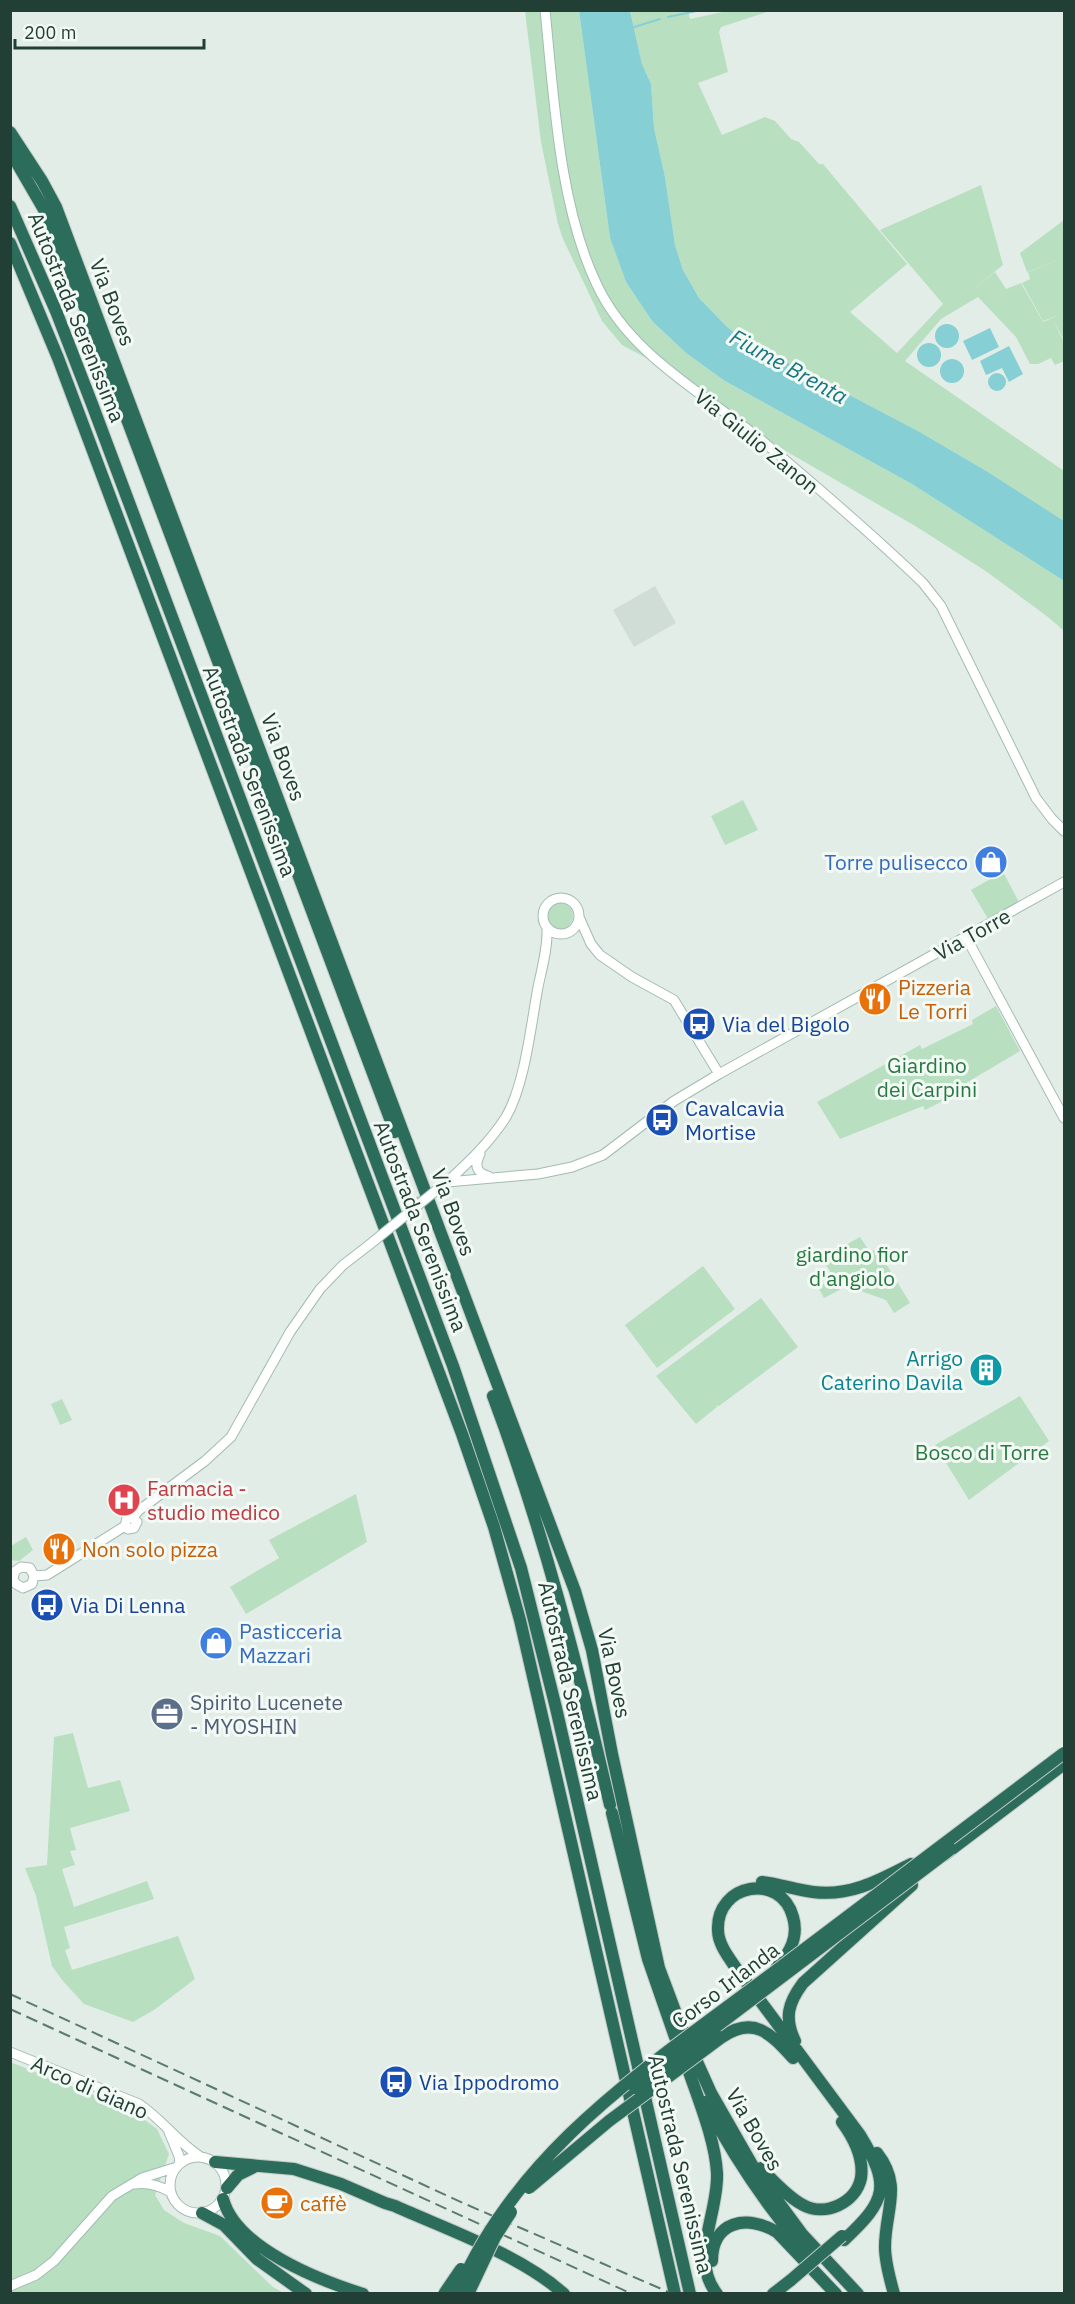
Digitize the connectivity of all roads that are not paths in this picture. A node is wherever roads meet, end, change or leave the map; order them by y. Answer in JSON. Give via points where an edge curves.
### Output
{"nodes":[{"id":1,"x":545,"y":10,"type":"edge"},
{"id":2,"x":10,"y":132,"type":"edge"},
{"id":3,"x":10,"y":151,"type":"edge"},
{"id":4,"x":10,"y":206,"type":"edge"},
{"id":5,"x":10,"y":243,"type":"edge"},
{"id":6,"x":1065,"y":831,"type":"edge"},
{"id":7,"x":1065,"y":882,"type":"edge"},
{"id":8,"x":579,"y":917,"type":"junction"},
{"id":9,"x":547,"y":928,"type":"junction"},
{"id":10,"x":966,"y":937,"type":"junction"},
{"id":11,"x":719,"y":1074,"type":"junction"},
{"id":12,"x":1065,"y":1118,"type":"edge"},
{"id":13,"x":483,"y":1148,"type":"junction"},
{"id":14,"x":490,"y":1177,"type":"junction"},
{"id":15,"x":446,"y":1183,"type":"junction"},
{"id":16,"x":419,"y":1196,"type":"tunnel mouth"},
{"id":17,"x":424,"y":1209,"type":"tunnel mouth"},
{"id":18,"x":34,"y":1576,"type":"junction"},
{"id":19,"x":13,"y":1578,"type":"edge"},
{"id":20,"x":1065,"y":1753,"type":"edge"},
{"id":21,"x":1065,"y":1764,"type":"edge"},
{"id":22,"x":951,"y":1849,"type":"junction"},
{"id":23,"x":931,"y":1853,"type":"junction"},
{"id":24,"x":737,"y":1889,"type":"junction"},
{"id":25,"x":770,"y":1975,"type":"junction"},
{"id":26,"x":675,"y":2037,"type":"dead end"},
{"id":27,"x":10,"y":2052,"type":"edge"},
{"id":28,"x":816,"y":2081,"type":"junction"},
{"id":29,"x":706,"y":2082,"type":"junction"},
{"id":30,"x":167,"y":2127,"type":"junction"},
{"id":31,"x":847,"y":2129,"type":"junction"},
{"id":32,"x":860,"y":2134,"type":"junction"},
{"id":33,"x":201,"y":2157,"type":"junction"},
{"id":34,"x":215,"y":2162,"type":"junction"},
{"id":35,"x":178,"y":2165,"type":"junction"},
{"id":36,"x":255,"y":2166,"type":"junction"},
{"id":37,"x":130,"y":2185,"type":"junction"},
{"id":38,"x":528,"y":2188,"type":"junction"},
{"id":39,"x":171,"y":2192,"type":"junction"},
{"id":40,"x":225,"y":2193,"type":"junction"},
{"id":41,"x":202,"y":2213,"type":"junction"},
{"id":42,"x":488,"y":2232,"type":"junction"},
{"id":43,"x":843,"y":2238,"type":"junction"},
{"id":44,"x":810,"y":2257,"type":"dead end"},
{"id":45,"x":819,"y":2267,"type":"dead end"},
{"id":46,"x":793,"y":2282,"type":"junction"},
{"id":47,"x":14,"y":2283,"type":"edge"},
{"id":48,"x":674,"y":2290,"type":"edge"},
{"id":49,"x":306,"y":2292,"type":"edge"},
{"id":50,"x":363,"y":2294,"type":"edge"},
{"id":51,"x":444,"y":2294,"type":"edge"},
{"id":52,"x":457,"y":2294,"type":"edge"},
{"id":53,"x":468,"y":2294,"type":"edge"},
{"id":54,"x":564,"y":2294,"type":"edge"},
{"id":55,"x":690,"y":2294,"type":"edge"},
{"id":56,"x":717,"y":2294,"type":"edge"},
{"id":57,"x":726,"y":2294,"type":"edge"},
{"id":58,"x":773,"y":2294,"type":"edge"},
{"id":59,"x":782,"y":2294,"type":"edge"},
{"id":60,"x":836,"y":2294,"type":"edge"},
{"id":61,"x":844,"y":2294,"type":"edge"},
{"id":62,"x":858,"y":2294,"type":"edge"},
{"id":63,"x":894,"y":2294,"type":"edge"}],
"edges":[{"from":1,"to":6,"type":"street","name":"Via Giulio Zanon","via":[[566,181],[586,258],[609,307],[644,348],[761,440],[923,583],[941,606],[1036,798]]},
{"from":2,"to":29,"type":"highway","name":"Via Boves","via":[[56,207],[575,1592],[592,1650],[660,1968]]},
{"from":3,"to":16,"type":"highway","name":"Via Boves","via":[[36,193],[64,256]]},
{"from":4,"to":55,"type":"highway","name":"Autostrada Serenissima","via":[[104,438],[453,1366],[506,1518],[556,1708]]},
{"from":5,"to":48,"type":"highway","name":"Autostrada Serenissima","via":[[63,369],[490,1517],[520,1620]]},
{"from":7,"to":10,"type":"street","name":"Via Torre"},
{"from":8,"to":9,"type":"street","via":[[567,933]]},
{"from":8,"to":9,"type":"street","via":[[569,900],[554,899],[543,914]]},
{"from":8,"to":11,"type":"street","via":[[591,944],[607,960],[674,1000]]},
{"from":9,"to":13,"type":"street","via":[[518,1087],[506,1116]]},
{"from":10,"to":11,"type":"street","name":"Via Torre"},
{"from":10,"to":12,"type":"street"},
{"from":11,"to":14,"type":"street","name":"Via Torre","via":[[674,1101],[603,1155],[538,1174]]},
{"from":13,"to":14,"type":"street","via":[[477,1170]]},
{"from":13,"to":15,"type":"street"},
{"from":14,"to":15,"type":"street"},
{"from":15,"to":18,"type":"street","bridge":true,"via":[[343,1265],[320,1289],[290,1332],[226,1442],[133,1518],[125,1520],[125,1526],[47,1575]]},
{"from":17,"to":26,"type":"highway","name":"Via Boves","via":[[495,1399],[540,1537],[576,1662],[648,1959]]},
{"from":18,"to":19,"type":"street","via":[[26,1567]]},
{"from":18,"to":19,"type":"street","via":[[29,1586],[23,1588]]},
{"from":20,"to":23,"type":"highway","name":"Corso Irlanda","bridge":true},
{"from":21,"to":22,"type":"highway","name":"Corso Irlanda"},
{"from":22,"to":28,"type":"highway","bridge":true,"via":[[793,1996],[788,2010],[790,2032]]},
{"from":22,"to":38,"type":"highway","name":"Corso Irlanda","bridge":true,"via":[[596,2118]]},
{"from":23,"to":24,"type":"highway","bridge":true,"via":[[871,1885],[851,1891],[816,1893],[758,1882]]},
{"from":23,"to":25,"type":"highway","name":"Corso Irlanda","bridge":true},
{"from":24,"to":25,"type":"highway","bridge":true,"via":[[773,1892],[791,1909],[796,1933],[792,1946]]},
{"from":24,"to":28,"type":"highway","via":[[724,1896],[717,1908],[713,1933],[718,1948]]},
{"from":25,"to":42,"type":"highway","name":"Corso Irlanda","bridge":true,"via":[[588,2115],[534,2169]]},
{"from":27,"to":30,"type":"street","name":"Arco di Giano","via":[[139,2104]]},
{"from":28,"to":31,"type":"highway"},
{"from":28,"to":32,"type":"highway"},
{"from":28,"to":38,"type":"highway","bridge":true,"via":[[768,2033],[743,2026],[722,2037],[609,2121]]},
{"from":29,"to":31,"type":"highway","via":[[760,2167],[804,2206],[839,2206],[857,2188],[861,2167]]},
{"from":29,"to":62,"type":"highway","name":"Via Boves","via":[[738,2143],[776,2201]]},
{"from":30,"to":33,"type":"street","name":"Arco di Giano"},
{"from":30,"to":35,"type":"street","name":"Arco di Giano","via":[[180,2157]]},
{"from":31,"to":43,"type":"highway","via":[[872,2163],[877,2188],[870,2208]]},
{"from":32,"to":43,"type":"highway","via":[[873,2156],[881,2184],[868,2216]]},
{"from":32,"to":63,"type":"highway","via":[[887,2167],[892,2181],[885,2247]]},
{"from":33,"to":34,"type":"street"},
{"from":33,"to":35,"type":"street"},
{"from":34,"to":36,"type":"highway"},
{"from":34,"to":40,"type":"street","via":[[226,2178]]},
{"from":35,"to":37,"type":"street"},
{"from":35,"to":39,"type":"street","via":[[170,2182]]},
{"from":36,"to":40,"type":"highway","via":[[238,2175]]},
{"from":36,"to":54,"type":"highway","via":[[294,2169],[395,2206],[502,2254],[547,2279]]},
{"from":37,"to":39,"type":"street","via":[[142,2183]]},
{"from":37,"to":47,"type":"street","via":[[112,2196],[54,2261],[36,2275]]},
{"from":38,"to":53,"type":"highway","name":"Corso Irlanda","bridge":true,"via":[[495,2237]]},
{"from":39,"to":41,"type":"street","via":[[182,2209]]},
{"from":40,"to":41,"type":"street","via":[[210,2211]]},
{"from":40,"to":50,"type":"highway","via":[[236,2224],[271,2252]]},
{"from":41,"to":49,"type":"highway","via":[[224,2225],[257,2259]]},
{"from":42,"to":51,"type":"highway","bridge":true},
{"from":42,"to":52,"type":"highway","name":"Corso Irlanda","bridge":true},
{"from":43,"to":46,"type":"highway","bridge":true},
{"from":44,"to":56,"type":"highway","name":"Via Boves","via":[[746,2173],[687,2066],[717,2174],[705,2269],[708,2283]]},
{"from":45,"to":61,"type":"highway"},
{"from":46,"to":58,"type":"highway"},
{"from":46,"to":59,"type":"highway"},
{"from":57,"to":60,"type":"highway","via":[[714,2280],[712,2252],[718,2237],[739,2222],[752,2222],[777,2232]]}]}
